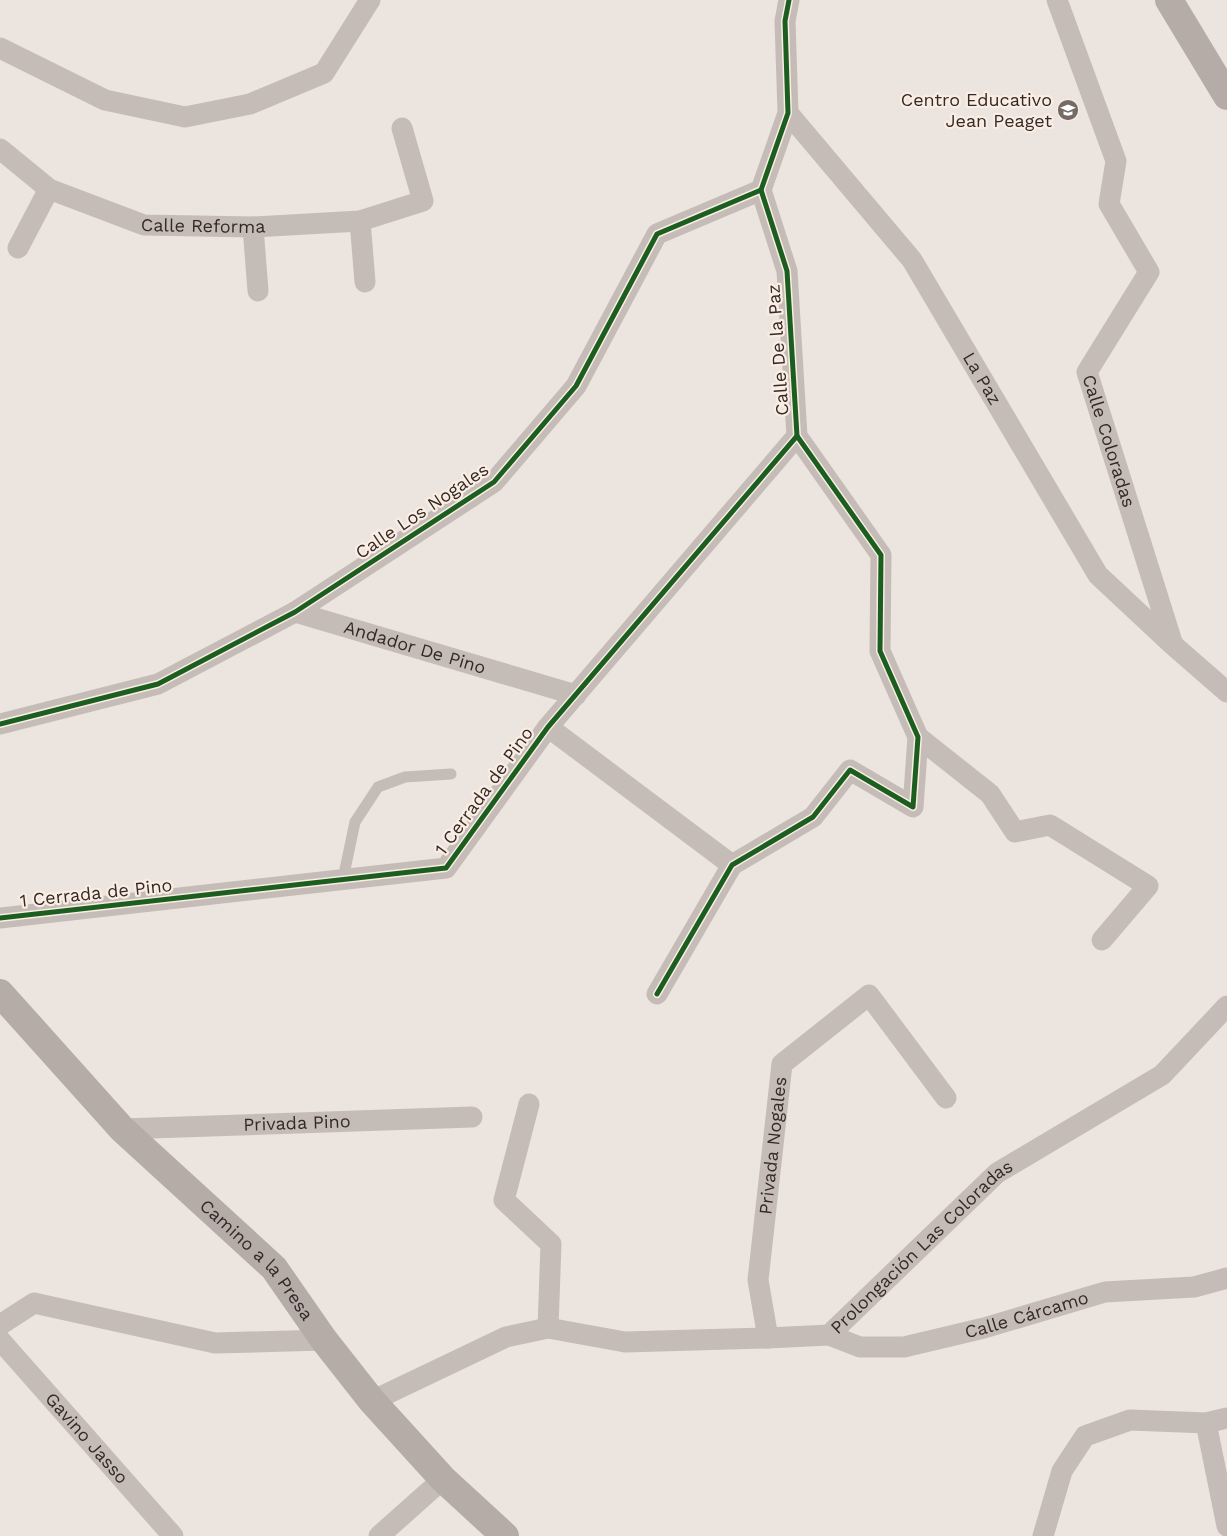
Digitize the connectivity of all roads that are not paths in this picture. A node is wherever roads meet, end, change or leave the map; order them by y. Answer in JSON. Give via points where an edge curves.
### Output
{"nodes":[{"id":1,"x":370,"y":0,"type":"edge"},
{"id":2,"x":789,"y":0,"type":"edge"},
{"id":3,"x":1057,"y":0,"type":"edge"},
{"id":4,"x":1169,"y":0,"type":"edge"},
{"id":5,"x":0,"y":48,"type":"edge"},
{"id":6,"x":1227,"y":96,"type":"edge"},
{"id":7,"x":788,"y":112,"type":"junction"},
{"id":8,"x":402,"y":128,"type":"dead end"},
{"id":9,"x":0,"y":149,"type":"edge"},
{"id":10,"x":49,"y":189,"type":"junction"},
{"id":11,"x":762,"y":190,"type":"junction"},
{"id":12,"x":360,"y":221,"type":"junction"},
{"id":13,"x":253,"y":227,"type":"junction"},
{"id":14,"x":18,"y":248,"type":"dead end"},
{"id":15,"x":365,"y":282,"type":"dead end"},
{"id":16,"x":258,"y":291,"type":"dead end"},
{"id":17,"x":797,"y":436,"type":"junction"},
{"id":18,"x":295,"y":612,"type":"junction"},
{"id":19,"x":1172,"y":645,"type":"junction"},
{"id":20,"x":1227,"y":692,"type":"edge"},
{"id":21,"x":576,"y":694,"type":"junction"},
{"id":22,"x":0,"y":724,"type":"edge"},
{"id":23,"x":548,"y":727,"type":"junction"},
{"id":24,"x":918,"y":738,"type":"junction"},
{"id":25,"x":451,"y":774,"type":"dead end"},
{"id":26,"x":732,"y":865,"type":"junction"},
{"id":27,"x":344,"y":879,"type":"junction"},
{"id":28,"x":0,"y":918,"type":"edge"},
{"id":29,"x":1102,"y":940,"type":"dead end"},
{"id":30,"x":0,"y":993,"type":"edge"},
{"id":31,"x":657,"y":994,"type":"dead end"},
{"id":32,"x":1227,"y":1006,"type":"edge"},
{"id":33,"x":946,"y":1098,"type":"dead end"},
{"id":34,"x":529,"y":1104,"type":"dead end"},
{"id":35,"x":472,"y":1117,"type":"dead end"},
{"id":36,"x":122,"y":1129,"type":"junction"},
{"id":37,"x":1227,"y":1278,"type":"edge"},
{"id":38,"x":0,"y":1325,"type":"edge"},
{"id":39,"x":548,"y":1328,"type":"junction"},
{"id":40,"x":829,"y":1335,"type":"junction"},
{"id":41,"x":768,"y":1338,"type":"junction"},
{"id":42,"x":0,"y":1340,"type":"edge"},
{"id":43,"x":324,"y":1340,"type":"junction"},
{"id":44,"x":372,"y":1401,"type":"junction"},
{"id":45,"x":1227,"y":1418,"type":"edge"},
{"id":46,"x":1206,"y":1422,"type":"junction"},
{"id":47,"x":443,"y":1480,"type":"junction"},
{"id":48,"x":1227,"y":1526,"type":"edge"},
{"id":49,"x":173,"y":1536,"type":"edge"},
{"id":50,"x":379,"y":1536,"type":"edge"},
{"id":51,"x":505,"y":1536,"type":"edge"},
{"id":52,"x":1043,"y":1536,"type":"edge"}],
"edges":[{"from":1,"to":5,"type":"street","via":[[324,73],[250,104],[185,117],[105,100]]},
{"from":2,"to":7,"type":"street","via":[[785,21]]},
{"from":3,"to":19,"type":"street","name":"Calle Coloradas","via":[[1116,161],[1109,204],[1149,272],[1087,372]]},
{"from":4,"to":6,"type":"street"},
{"from":7,"to":11,"type":"street"},
{"from":7,"to":19,"type":"street","name":"La Paz","via":[[912,260],[1098,575]]},
{"from":8,"to":12,"type":"street","name":"Calle Reforma","via":[[423,201]]},
{"from":9,"to":10,"type":"street","name":"Calle Reforma"},
{"from":10,"to":13,"type":"street","name":"Calle Reforma","via":[[144,225]]},
{"from":10,"to":14,"type":"street"},
{"from":11,"to":17,"type":"street","name":"Calle De la Paz","via":[[787,272]]},
{"from":11,"to":18,"type":"street","name":"Calle Los Nogales","via":[[657,234],[576,386],[494,482]]},
{"from":12,"to":13,"type":"street","name":"Calle Reforma"},
{"from":12,"to":15,"type":"street"},
{"from":13,"to":16,"type":"street"},
{"from":17,"to":21,"type":"street","name":"1 Cerrada de Pino"},
{"from":17,"to":24,"type":"street","name":"Calle De la Paz","via":[[881,555],[880,651]]},
{"from":18,"to":21,"type":"street","name":"Andador De Pino"},
{"from":18,"to":22,"type":"street","name":"Calle Los Nogales","via":[[158,684]]},
{"from":19,"to":20,"type":"street","name":"La Paz"},
{"from":21,"to":23,"type":"street","name":"1 Cerrada de Pino"},
{"from":23,"to":26,"type":"street"},
{"from":23,"to":27,"type":"street","name":"1 Cerrada de Pino","via":[[446,868]]},
{"from":24,"to":26,"type":"street","name":"Calle De la Paz","via":[[913,807],[850,770],[813,817]]},
{"from":24,"to":29,"type":"street","via":[[990,794],[1015,832],[1050,825],[1148,886]]},
{"from":25,"to":27,"type":"lane","via":[[405,777],[378,787],[355,822]]},
{"from":26,"to":31,"type":"street"},
{"from":27,"to":28,"type":"street","name":"1 Cerrada de Pino"},
{"from":30,"to":36,"type":"street","name":"Camino a la Presa"},
{"from":32,"to":40,"type":"street","name":"Prolongación Las Coloradas","via":[[1162,1075],[997,1173]]},
{"from":33,"to":41,"type":"street","name":"Privada Nogales","via":[[869,995],[782,1064],[758,1280]]},
{"from":34,"to":39,"type":"street","via":[[504,1200],[551,1244]]},
{"from":35,"to":36,"type":"street","name":"Privada Pino"},
{"from":36,"to":43,"type":"street","name":"Camino a la Presa","via":[[274,1268]]},
{"from":37,"to":40,"type":"street","name":"Calle Cárcamo","via":[[1194,1287],[1105,1292],[984,1328],[904,1347],[860,1347]]},
{"from":38,"to":43,"type":"street","via":[[34,1303],[215,1343]]},
{"from":39,"to":41,"type":"street","name":"Prolongación Las Coloradas","via":[[625,1342]]},
{"from":39,"to":44,"type":"street","name":"Prolongación Las Coloradas","via":[[506,1337]]},
{"from":40,"to":41,"type":"street","name":"Prolongación Las Coloradas"},
{"from":42,"to":49,"type":"street","name":"Gavino Jasso"},
{"from":43,"to":44,"type":"street","name":"Camino a la Presa"},
{"from":44,"to":47,"type":"street","name":"Camino a la Presa"},
{"from":45,"to":46,"type":"street"},
{"from":46,"to":48,"type":"street"},
{"from":46,"to":52,"type":"street","via":[[1130,1420],[1086,1436],[1062,1471]]},
{"from":47,"to":50,"type":"street"},
{"from":47,"to":51,"type":"street","name":"Camino a la Presa"}]}
